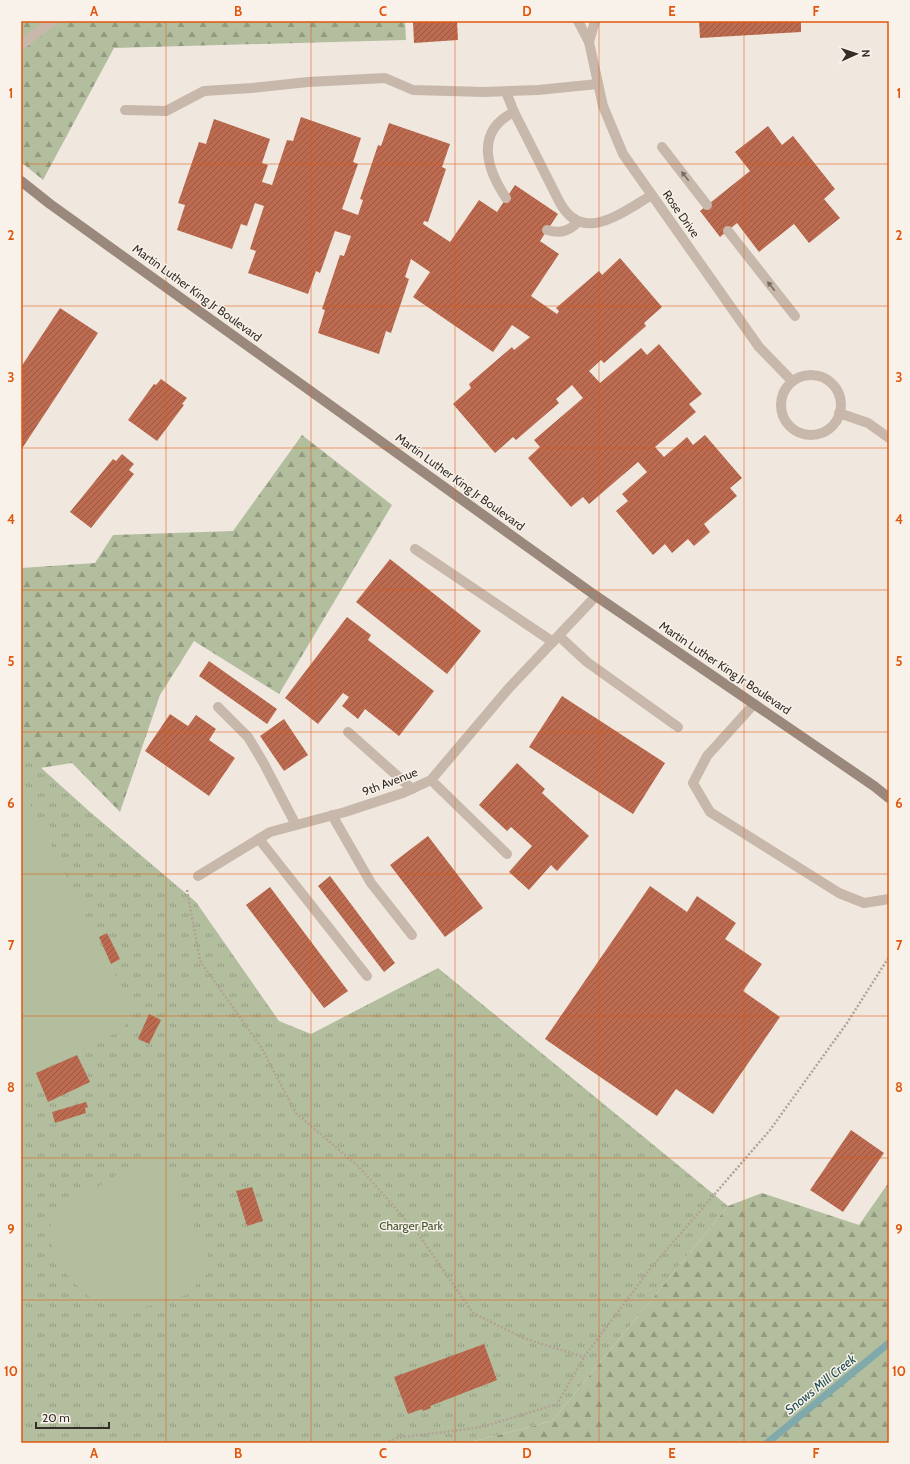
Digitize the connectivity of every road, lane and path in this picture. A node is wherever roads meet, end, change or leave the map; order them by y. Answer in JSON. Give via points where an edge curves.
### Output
{"nodes":[{"id":1,"x":52,"y":21,"type":"edge"},
{"id":2,"x":578,"y":21,"type":"edge"},
{"id":3,"x":595,"y":21,"type":"edge"},
{"id":4,"x":589,"y":42,"type":"junction"},
{"id":5,"x":21,"y":45,"type":"edge"},
{"id":6,"x":598,"y":84,"type":"junction"},
{"id":7,"x":506,"y":92,"type":"junction"},
{"id":8,"x":125,"y":110,"type":"dead end"},
{"id":9,"x":514,"y":112,"type":"junction"},
{"id":10,"x":662,"y":147,"type":"dead end"},
{"id":11,"x":21,"y":180,"type":"edge"},
{"id":12,"x":652,"y":195,"type":"junction"},
{"id":13,"x":506,"y":198,"type":"dead end"},
{"id":14,"x":707,"y":205,"type":"dead end"},
{"id":15,"x":578,"y":222,"type":"junction"},
{"id":16,"x":547,"y":230,"type":"dead end"},
{"id":17,"x":728,"y":231,"type":"dead end"},
{"id":18,"x":795,"y":316,"type":"dead end"},
{"id":19,"x":792,"y":381,"type":"junction"},
{"id":20,"x":839,"y":413,"type":"junction"},
{"id":21,"x":885,"y":430,"type":"edge"},
{"id":22,"x":889,"y":438,"type":"edge"},
{"id":23,"x":415,"y":549,"type":"dead end"},
{"id":24,"x":596,"y":596,"type":"junction"},
{"id":25,"x":556,"y":639,"type":"junction"},
{"id":26,"x":754,"y":704,"type":"junction"},
{"id":27,"x":218,"y":707,"type":"dead end"},
{"id":28,"x":678,"y":727,"type":"dead end"},
{"id":29,"x":348,"y":732,"type":"dead end"},
{"id":30,"x":431,"y":780,"type":"junction"},
{"id":31,"x":412,"y":789,"type":"junction"},
{"id":32,"x":889,"y":798,"type":"edge"},
{"id":33,"x":332,"y":815,"type":"junction"},
{"id":34,"x":296,"y":825,"type":"junction"},
{"id":35,"x":259,"y":839,"type":"junction"},
{"id":36,"x":507,"y":854,"type":"dead end"},
{"id":37,"x":198,"y":876,"type":"joint"},
{"id":38,"x":889,"y":899,"type":"edge"},
{"id":39,"x":412,"y":935,"type":"dead end"},
{"id":40,"x":889,"y":957,"type":"edge"},
{"id":41,"x":367,"y":976,"type":"dead end"},
{"id":42,"x":584,"y":1357,"type":"junction"},
{"id":43,"x":385,"y":1443,"type":"edge"}],
"edges":[{"from":1,"to":5,"type":"street"},
{"from":2,"to":4,"type":"street","name":"Rose Drive"},
{"from":3,"to":4,"type":"street","name":"Rose Drive"},
{"from":4,"to":6,"type":"street","name":"Rose Drive"},
{"from":6,"to":7,"type":"street"},
{"from":6,"to":12,"type":"street","name":"Rose Drive","via":[[603,106],[622,154]]},
{"from":7,"to":8,"type":"street","via":[[413,90],[385,78],[204,91],[166,111]]},
{"from":7,"to":9,"type":"street"},
{"from":9,"to":13,"type":"street","via":[[497,124],[488,143],[491,172]]},
{"from":9,"to":15,"type":"street","via":[[563,210]]},
{"from":14,"to":10,"type":"street","one_way":true},
{"from":11,"to":24,"type":"main road","name":"Martin Luther King Jr Boulevard","via":[[50,204]]},
{"from":12,"to":15,"type":"street","via":[[600,223]]},
{"from":12,"to":19,"type":"street","name":"Rose Drive","via":[[759,347]]},
{"from":15,"to":16,"type":"street","via":[[561,232]]},
{"from":18,"to":17,"type":"street","one_way":true},
{"from":19,"to":20,"type":"street","via":[[813,375],[823,377],[832,383],[838,391]]},
{"from":19,"to":20,"type":"street","via":[[787,386],[781,405],[785,418],[794,429],[803,433],[822,432],[837,420]]},
{"from":20,"to":21,"type":"street"},
{"from":21,"to":22,"type":"street"},
{"from":23,"to":25,"type":"street"},
{"from":24,"to":25,"type":"street","name":"9th Avenue"},
{"from":24,"to":26,"type":"main road","name":"Martin Luther King Jr Boulevard"},
{"from":25,"to":28,"type":"street"},
{"from":25,"to":30,"type":"street","name":"9th Avenue"},
{"from":26,"to":32,"type":"main road","name":"Martin Luther King Jr Boulevard"},
{"from":26,"to":38,"type":"street","via":[[707,756],[693,783],[710,812],[839,893],[864,903]]},
{"from":27,"to":34,"type":"street","via":[[248,737]]},
{"from":29,"to":31,"type":"street"},
{"from":30,"to":31,"type":"street","name":"9th Avenue"},
{"from":30,"to":36,"type":"street"},
{"from":31,"to":33,"type":"street","name":"9th Avenue"},
{"from":33,"to":34,"type":"street","name":"9th Avenue"},
{"from":33,"to":39,"type":"street","via":[[371,883]]},
{"from":34,"to":35,"type":"street","name":"9th Avenue","via":[[270,832]]},
{"from":35,"to":37,"type":"street","name":"9th Avenue"},
{"from":35,"to":41,"type":"street"},
{"from":37,"to":42,"type":"path","via":[[187,887],[200,961],[261,1047],[296,1113],[364,1172],[419,1235],[472,1313],[523,1338]]},
{"from":40,"to":42,"type":"path","via":[[847,1023],[770,1130],[650,1269]]},
{"from":42,"to":43,"type":"path","via":[[557,1404],[482,1427],[397,1438]]}]}
